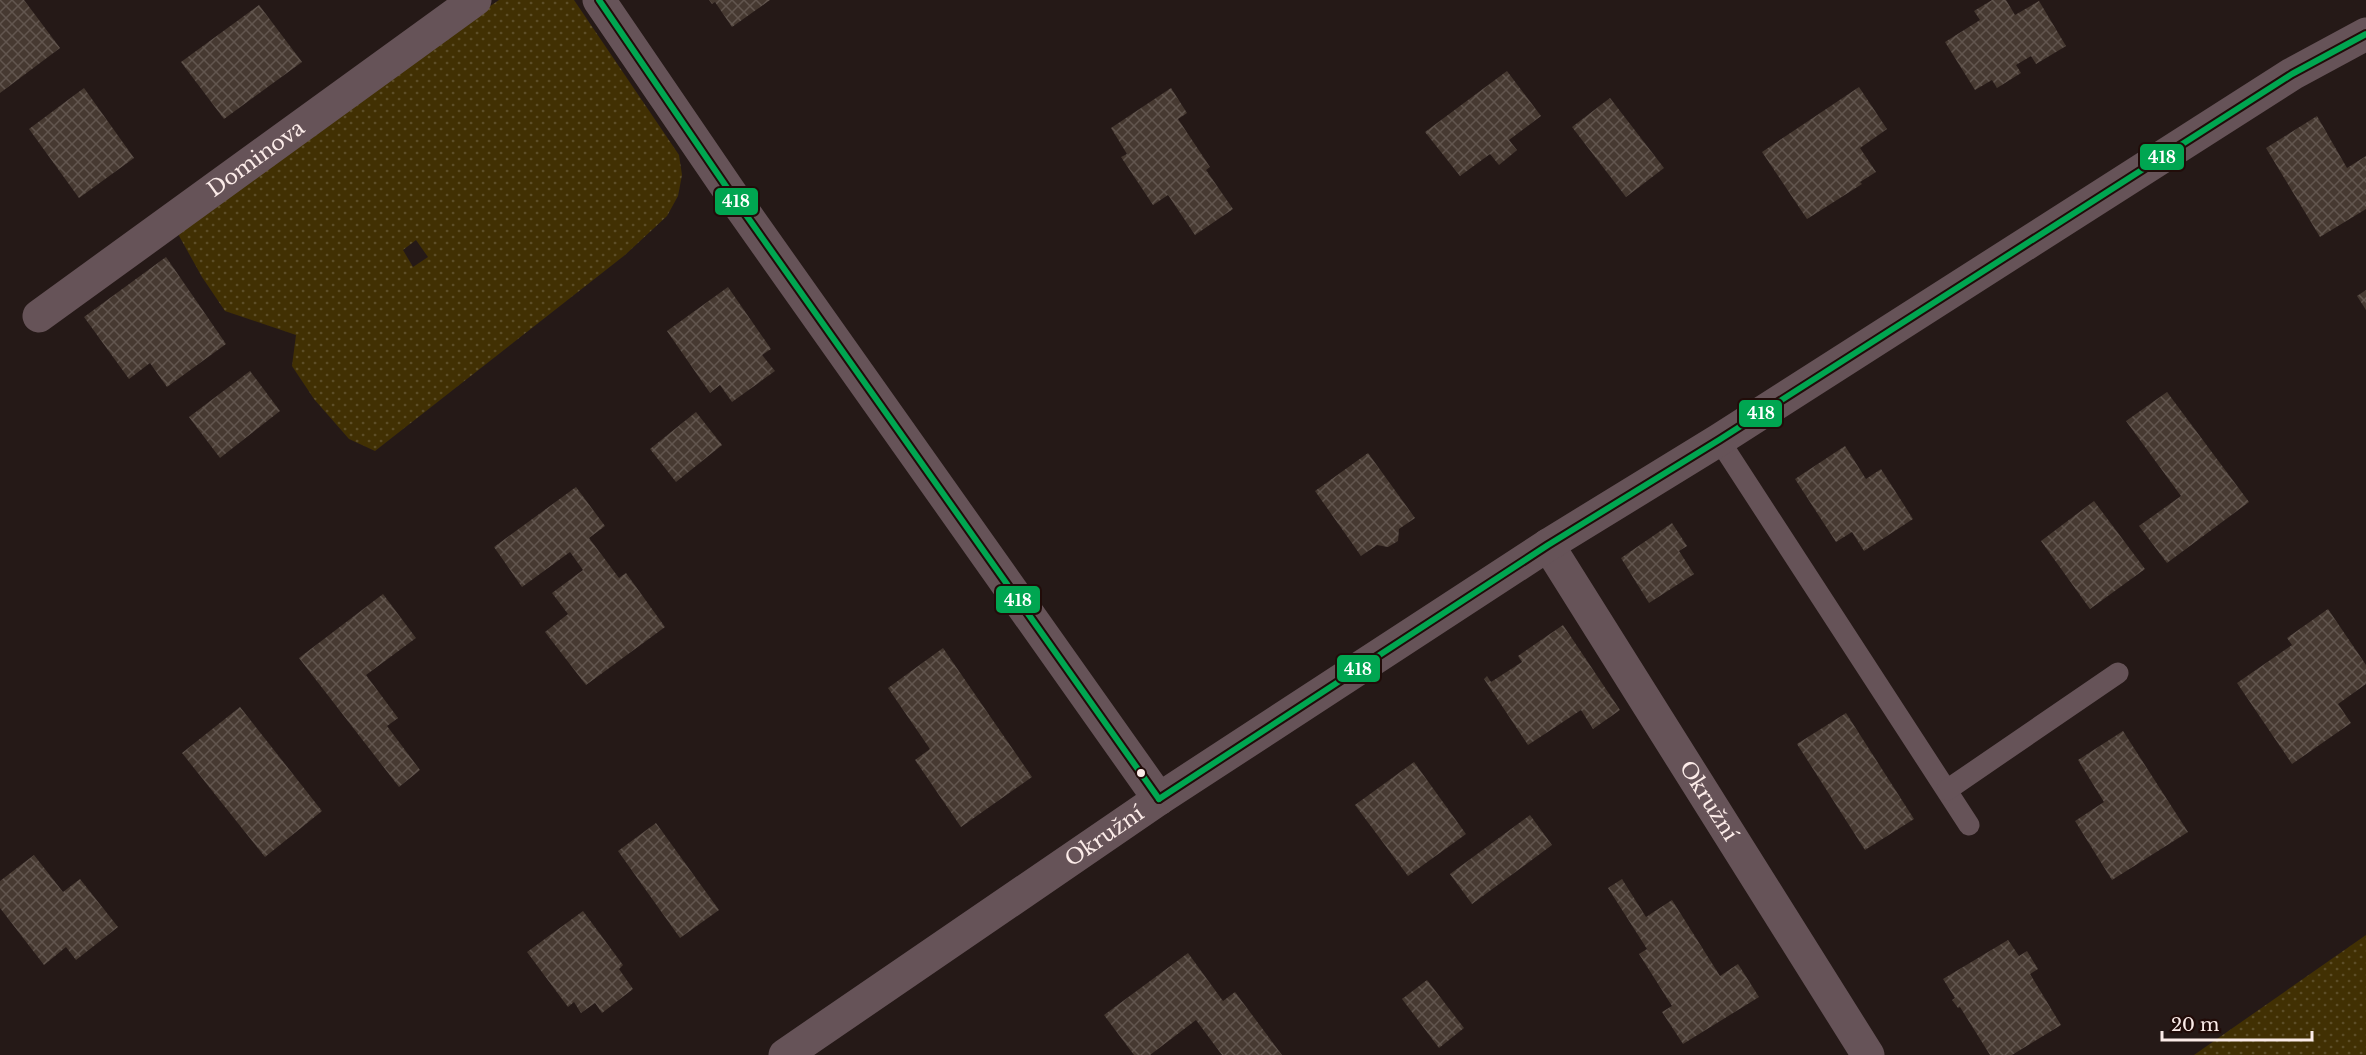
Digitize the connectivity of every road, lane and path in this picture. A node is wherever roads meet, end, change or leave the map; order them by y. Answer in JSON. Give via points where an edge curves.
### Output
{"nodes":[{"id":1,"x":475,"y":0,"type":"edge"},
{"id":2,"x":599,"y":0,"type":"edge"},
{"id":3,"x":2366,"y":34,"type":"edge"},
{"id":4,"x":39,"y":316,"type":"dead end"},
{"id":5,"x":1719,"y":440,"type":"junction"},
{"id":6,"x":1548,"y":545,"type":"junction"},
{"id":7,"x":2118,"y":673,"type":"dead end"},
{"id":8,"x":1947,"y":790,"type":"junction"},
{"id":9,"x":1159,"y":799,"type":"junction"},
{"id":10,"x":1969,"y":825,"type":"dead end"},
{"id":11,"x":785,"y":1055,"type":"edge"},
{"id":12,"x":1869,"y":1055,"type":"edge"}],
"edges":[{"from":1,"to":4,"type":"street","name":"Dominova"},
{"from":2,"to":9,"type":"street","via":[[734,198]]},
{"from":3,"to":5,"type":"street","name":"Okružní","via":[[2292,74]]},
{"from":5,"to":6,"type":"street","name":"Okružní"},
{"from":5,"to":8,"type":"lane"},
{"from":6,"to":9,"type":"street","name":"Okružní"},
{"from":6,"to":12,"type":"street","name":"Okružní"},
{"from":7,"to":8,"type":"lane"},
{"from":8,"to":10,"type":"lane"},
{"from":9,"to":11,"type":"street","name":"Okružní"}]}
